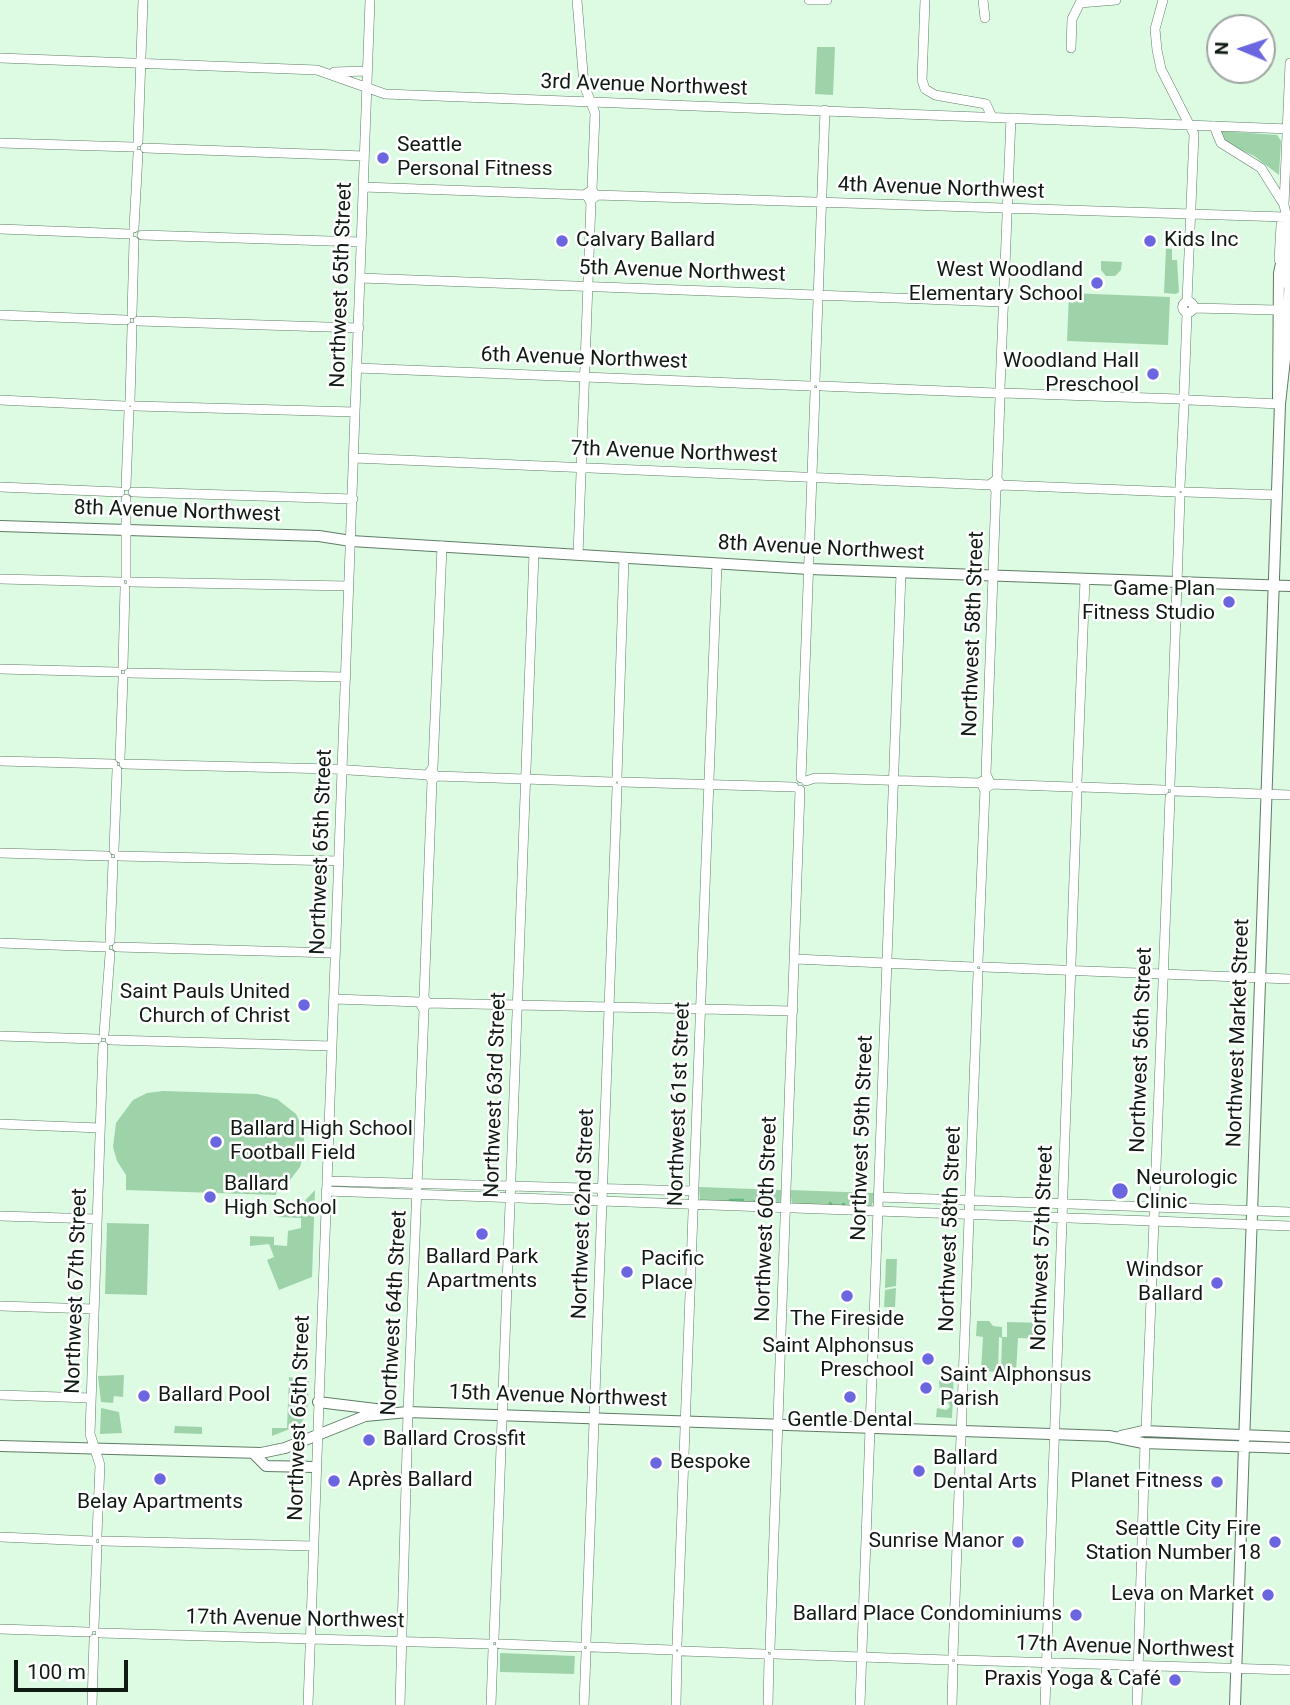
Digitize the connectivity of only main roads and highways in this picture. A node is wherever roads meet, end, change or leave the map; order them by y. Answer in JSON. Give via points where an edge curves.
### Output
{"nodes":[{"id":1,"x":1289,"y":245,"type":"edge"},
{"id":2,"x":1284,"y":273,"type":"edge"},
{"id":3,"x":1288,"y":292,"type":"edge"},
{"id":4,"x":1289,"y":341,"type":"edge"},
{"id":5,"x":1280,"y":404,"type":"junction"},
{"id":6,"x":0,"y":526,"type":"edge"},
{"id":7,"x":0,"y":533,"type":"edge"},
{"id":8,"x":126,"y":533,"type":"junction"},
{"id":9,"x":1275,"y":586,"type":"junction"},
{"id":10,"x":1290,"y":586,"type":"edge"},
{"id":11,"x":318,"y":1402,"type":"road end"},
{"id":12,"x":402,"y":1412,"type":"junction"},
{"id":13,"x":1290,"y":1437,"type":"edge"},
{"id":14,"x":1244,"y":1441,"type":"junction"},
{"id":15,"x":0,"y":1446,"type":"edge"},
{"id":16,"x":1290,"y":1448,"type":"edge"},
{"id":17,"x":253,"y":1453,"type":"junction"},
{"id":18,"x":316,"y":1467,"type":"road end"},
{"id":19,"x":1235,"y":1705,"type":"edge"}],
"edges":[{"from":1,"to":2,"type":"main road","name":"Northwest Market Street"},
{"from":2,"to":3,"type":"main road","name":"Northwest Market Street"},
{"from":2,"to":5,"type":"main road","name":"Northwest Market Street","via":[[1277,310]]},
{"from":3,"to":4,"type":"main road","name":"Northwest Market Street"},
{"from":4,"to":5,"type":"main road","name":"Northwest Market Street"},
{"from":5,"to":9,"type":"main road","name":"Northwest Market Street"},
{"from":6,"to":8,"type":"main road","name":"8th Avenue Northwest"},
{"from":7,"to":8,"type":"main road","name":"8th Avenue Northwest"},
{"from":8,"to":9,"type":"main road","name":"8th Avenue Northwest","via":[[319,536],[808,569]]},
{"from":9,"to":10,"type":"main road","name":"8th Avenue Northwest"},
{"from":9,"to":14,"type":"main road","name":"Northwest Market Street"},
{"from":11,"to":12,"type":"main road"},
{"from":12,"to":14,"type":"main road","name":"15th Avenue Northwest"},
{"from":12,"to":17,"type":"main road","name":"15th Avenue Northwest","via":[[365,1416],[277,1450]]},
{"from":13,"to":14,"type":"main road","name":"15th Avenue Northwest"},
{"from":14,"to":16,"type":"main road","name":"15th Avenue Northwest"},
{"from":14,"to":19,"type":"main road","name":"Northwest Market Street"},
{"from":15,"to":17,"type":"main road","name":"15th Avenue Northwest"},
{"from":17,"to":18,"type":"main road","via":[[267,1466]]}]}
